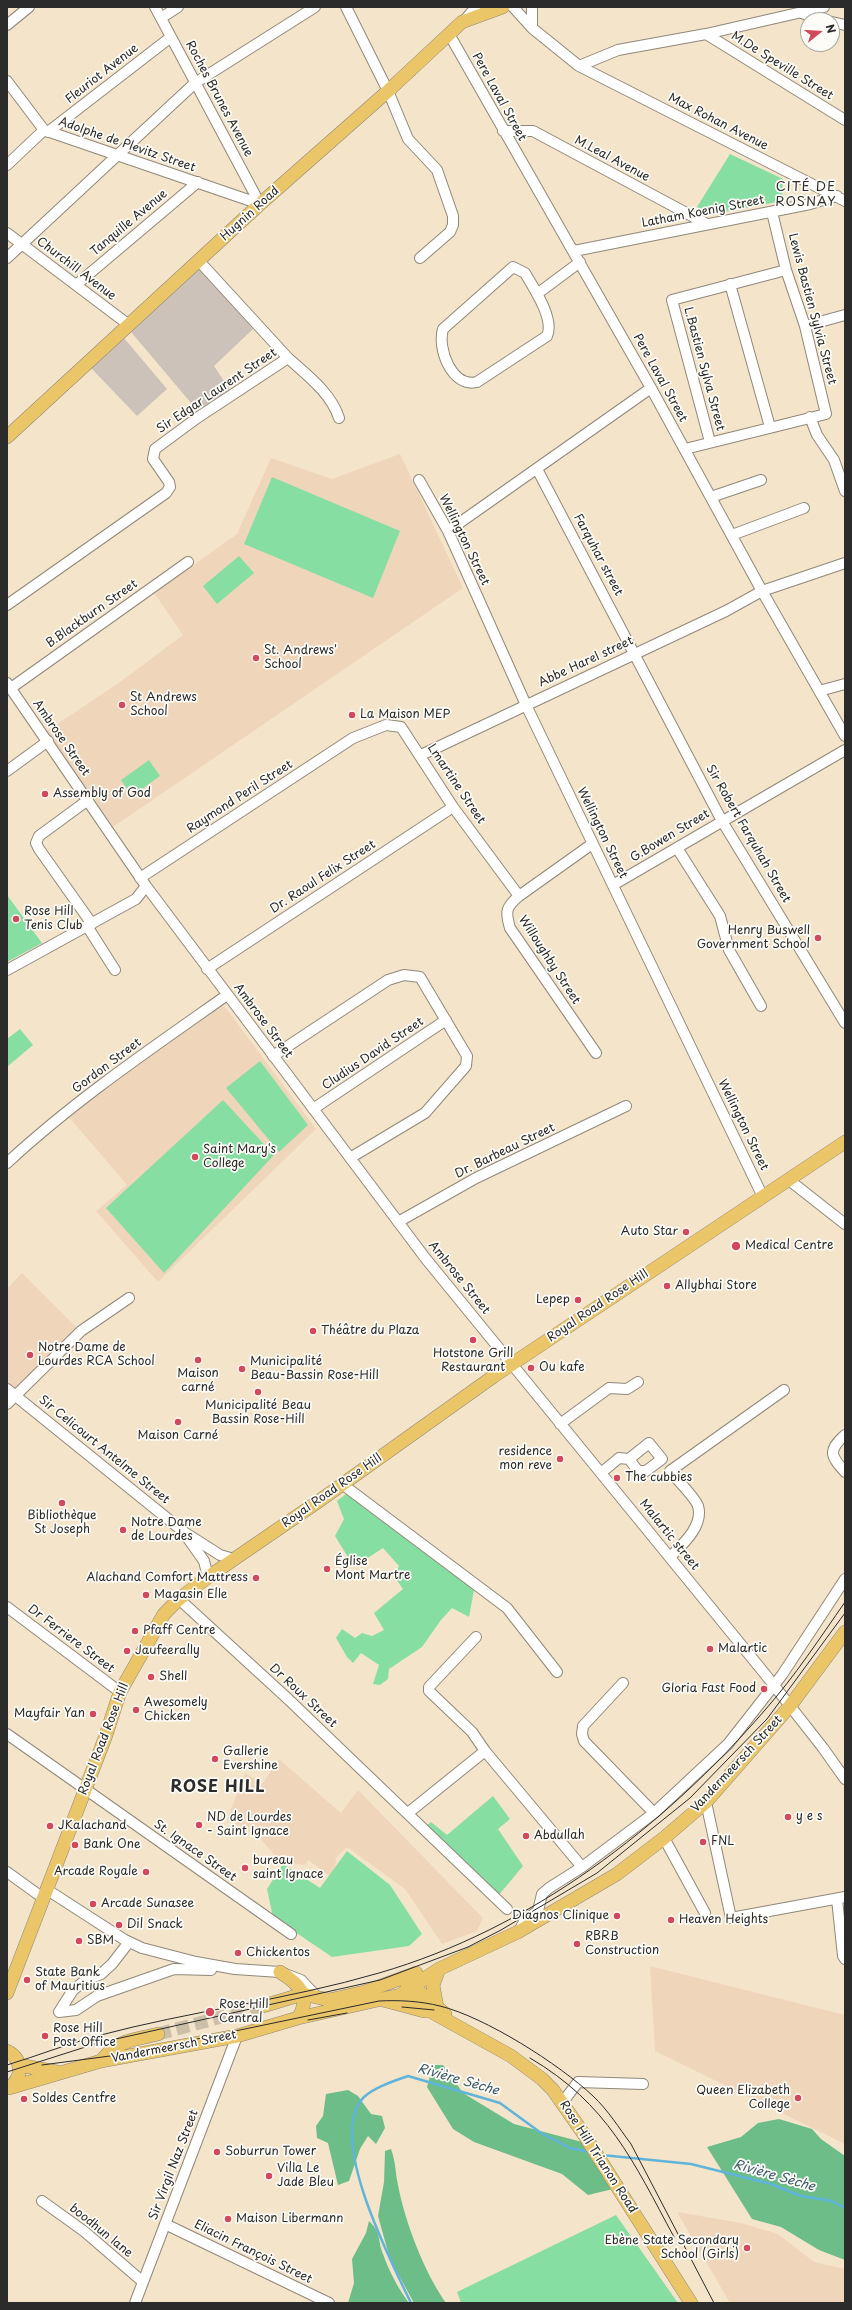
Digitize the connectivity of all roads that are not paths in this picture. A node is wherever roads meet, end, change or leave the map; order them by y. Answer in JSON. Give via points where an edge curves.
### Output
{"nodes":[{"id":1,"x":29,"y":7,"type":"edge"},
{"id":2,"x":155,"y":7,"type":"edge"},
{"id":3,"x":178,"y":7,"type":"edge"},
{"id":4,"x":315,"y":7,"type":"edge"},
{"id":5,"x":346,"y":7,"type":"edge"},
{"id":6,"x":476,"y":7,"type":"edge"},
{"id":7,"x":503,"y":7,"type":"edge"},
{"id":8,"x":513,"y":7,"type":"edge"},
{"id":9,"x":532,"y":7,"type":"edge"},
{"id":10,"x":824,"y":7,"type":"edge"},
{"id":11,"x":799,"y":13,"type":"joint"},
{"id":12,"x":161,"y":18,"type":"junction"},
{"id":13,"x":462,"y":22,"type":"junction"},
{"id":14,"x":7,"y":26,"type":"edge"},
{"id":15,"x":532,"y":28,"type":"junction"},
{"id":16,"x":449,"y":34,"type":"junction"},
{"id":17,"x":706,"y":34,"type":"junction"},
{"id":18,"x":171,"y":37,"type":"junction"},
{"id":19,"x":579,"y":66,"type":"junction"},
{"id":20,"x":196,"y":83,"type":"junction"},
{"id":21,"x":9,"y":86,"type":"edge"},
{"id":22,"x":388,"y":91,"type":"junction"},
{"id":23,"x":845,"y":120,"type":"edge"},
{"id":24,"x":46,"y":131,"type":"junction"},
{"id":25,"x":503,"y":131,"type":"junction"},
{"id":26,"x":119,"y":154,"type":"junction"},
{"id":27,"x":7,"y":165,"type":"edge"},
{"id":28,"x":198,"y":182,"type":"junction"},
{"id":29,"x":841,"y":199,"type":"edge"},
{"id":30,"x":260,"y":204,"type":"junction"},
{"id":31,"x":772,"y":212,"type":"junction"},
{"id":32,"x":705,"y":224,"type":"junction"},
{"id":33,"x":7,"y":233,"type":"edge"},
{"id":34,"x":22,"y":244,"type":"junction"},
{"id":35,"x":574,"y":251,"type":"junction"},
{"id":36,"x":7,"y":258,"type":"edge"},
{"id":37,"x":420,"y":258,"type":"dead end"},
{"id":38,"x":198,"y":261,"type":"junction"},
{"id":39,"x":580,"y":262,"type":"junction"},
{"id":40,"x":786,"y":270,"type":"junction"},
{"id":41,"x":730,"y":284,"type":"junction"},
{"id":42,"x":76,"y":285,"type":"junction"},
{"id":43,"x":537,"y":294,"type":"junction"},
{"id":44,"x":845,"y":316,"type":"edge"},
{"id":45,"x":129,"y":325,"type":"junction"},
{"id":46,"x":805,"y":326,"type":"junction"},
{"id":47,"x":288,"y":358,"type":"junction"},
{"id":48,"x":651,"y":388,"type":"junction"},
{"id":49,"x":810,"y":417,"type":"junction"},
{"id":50,"x":339,"y":418,"type":"dead end"},
{"id":51,"x":770,"y":427,"type":"junction"},
{"id":52,"x":7,"y":437,"type":"edge"},
{"id":53,"x":710,"y":442,"type":"junction"},
{"id":54,"x":685,"y":449,"type":"junction"},
{"id":55,"x":537,"y":469,"type":"junction"},
{"id":56,"x":419,"y":480,"type":"dead end"},
{"id":57,"x":761,"y":480,"type":"dead end"},
{"id":58,"x":845,"y":491,"type":"edge"},
{"id":59,"x":711,"y":497,"type":"junction"},
{"id":60,"x":804,"y":508,"type":"dead end"},
{"id":61,"x":448,"y":531,"type":"junction"},
{"id":62,"x":732,"y":535,"type":"junction"},
{"id":63,"x":188,"y":562,"type":"dead end"},
{"id":64,"x":845,"y":563,"type":"edge"},
{"id":65,"x":762,"y":591,"type":"junction"},
{"id":66,"x":7,"y":605,"type":"edge"},
{"id":67,"x":635,"y":653,"type":"junction"},
{"id":68,"x":845,"y":684,"type":"edge"},
{"id":69,"x":9,"y":686,"type":"edge"},
{"id":70,"x":819,"y":691,"type":"junction"},
{"id":71,"x":526,"y":705,"type":"junction"},
{"id":72,"x":845,"y":736,"type":"edge"},
{"id":73,"x":354,"y":738,"type":"joint"},
{"id":74,"x":48,"y":741,"type":"junction"},
{"id":75,"x":845,"y":750,"type":"edge"},
{"id":76,"x":421,"y":755,"type":"junction"},
{"id":77,"x":7,"y":770,"type":"edge"},
{"id":78,"x":88,"y":800,"type":"junction"},
{"id":79,"x":453,"y":807,"type":"junction"},
{"id":80,"x":722,"y":821,"type":"junction"},
{"id":81,"x":592,"y":844,"type":"junction"},
{"id":82,"x":677,"y":848,"type":"junction"},
{"id":83,"x":143,"y":882,"type":"junction"},
{"id":84,"x":613,"y":885,"type":"junction"},
{"id":85,"x":519,"y":896,"type":"junction"},
{"id":86,"x":89,"y":925,"type":"junction"},
{"id":87,"x":208,"y":969,"type":"junction"},
{"id":88,"x":7,"y":970,"type":"edge"},
{"id":89,"x":115,"y":970,"type":"dead end"},
{"id":90,"x":227,"y":995,"type":"junction"},
{"id":91,"x":761,"y":1006,"type":"dead end"},
{"id":92,"x":446,"y":1020,"type":"junction"},
{"id":93,"x":845,"y":1023,"type":"edge"},
{"id":94,"x":596,"y":1053,"type":"dead end"},
{"id":95,"x":273,"y":1056,"type":"junction"},
{"id":96,"x":626,"y":1106,"type":"dead end"},
{"id":97,"x":313,"y":1109,"type":"junction"},
{"id":98,"x":845,"y":1142,"type":"edge"},
{"id":99,"x":350,"y":1158,"type":"junction"},
{"id":100,"x":8,"y":1160,"type":"edge"},
{"id":101,"x":789,"y":1180,"type":"junction"},
{"id":102,"x":763,"y":1197,"type":"junction"},
{"id":103,"x":398,"y":1222,"type":"junction"},
{"id":104,"x":845,"y":1224,"type":"edge"},
{"id":105,"x":129,"y":1298,"type":"dead end"},
{"id":106,"x":513,"y":1363,"type":"junction"},
{"id":107,"x":638,"y":1382,"type":"dead end"},
{"id":108,"x":7,"y":1389,"type":"edge"},
{"id":109,"x":784,"y":1390,"type":"dead end"},
{"id":110,"x":16,"y":1396,"type":"junction"},
{"id":111,"x":7,"y":1404,"type":"edge"},
{"id":112,"x":560,"y":1424,"type":"junction"},
{"id":113,"x":845,"y":1435,"type":"edge"},
{"id":114,"x":629,"y":1459,"type":"junction"},
{"id":115,"x":662,"y":1459,"type":"junction"},
{"id":116,"x":670,"y":1471,"type":"junction"},
{"id":117,"x":845,"y":1472,"type":"edge"},
{"id":118,"x":601,"y":1473,"type":"junction"},
{"id":119,"x":342,"y":1484,"type":"junction"},
{"id":120,"x":184,"y":1532,"type":"junction"},
{"id":121,"x":670,"y":1556,"type":"junction"},
{"id":122,"x":234,"y":1559,"type":"junction"},
{"id":123,"x":208,"y":1577,"type":"junction"},
{"id":124,"x":845,"y":1579,"type":"edge"},
{"id":125,"x":179,"y":1599,"type":"junction"},
{"id":126,"x":7,"y":1607,"type":"edge"},
{"id":127,"x":845,"y":1632,"type":"edge"},
{"id":128,"x":476,"y":1637,"type":"dead end"},
{"id":129,"x":557,"y":1672,"type":"dead end"},
{"id":130,"x":623,"y":1683,"type":"dead end"},
{"id":131,"x":774,"y":1686,"type":"junction"},
{"id":132,"x":120,"y":1692,"type":"junction"},
{"id":133,"x":790,"y":1706,"type":"junction"},
{"id":134,"x":7,"y":1734,"type":"edge"},
{"id":135,"x":485,"y":1751,"type":"junction"},
{"id":136,"x":845,"y":1779,"type":"edge"},
{"id":137,"x":85,"y":1790,"type":"junction"},
{"id":138,"x":706,"y":1802,"type":"junction"},
{"id":139,"x":408,"y":1813,"type":"junction"},
{"id":140,"x":654,"y":1813,"type":"junction"},
{"id":141,"x":664,"y":1838,"type":"junction"},
{"id":142,"x":582,"y":1867,"type":"junction"},
{"id":143,"x":7,"y":1872,"type":"edge"},
{"id":144,"x":45,"y":1893,"type":"junction"},
{"id":145,"x":841,"y":1898,"type":"edge"},
{"id":146,"x":507,"y":1909,"type":"dead end"},
{"id":147,"x":705,"y":1913,"type":"dead end"},
{"id":148,"x":518,"y":1932,"type":"junction"},
{"id":149,"x":290,"y":1934,"type":"dead end"},
{"id":150,"x":129,"y":1942,"type":"junction"},
{"id":151,"x":486,"y":1949,"type":"junction"},
{"id":152,"x":157,"y":1952,"type":"junction"},
{"id":153,"x":845,"y":1959,"type":"edge"},
{"id":154,"x":235,"y":1969,"type":"junction"},
{"id":155,"x":439,"y":1969,"type":"junction"},
{"id":156,"x":167,"y":1971,"type":"junction"},
{"id":157,"x":280,"y":1972,"type":"junction"},
{"id":158,"x":416,"y":1973,"type":"junction"},
{"id":159,"x":410,"y":1987,"type":"junction"},
{"id":160,"x":364,"y":1992,"type":"junction"},
{"id":161,"x":7,"y":1993,"type":"edge"},
{"id":162,"x":303,"y":1994,"type":"junction"},
{"id":163,"x":317,"y":1997,"type":"junction"},
{"id":164,"x":380,"y":1999,"type":"junction"},
{"id":165,"x":263,"y":2006,"type":"tunnel mouth"},
{"id":166,"x":434,"y":2010,"type":"junction"},
{"id":167,"x":298,"y":2018,"type":"junction"},
{"id":168,"x":158,"y":2034,"type":"tunnel mouth"},
{"id":169,"x":237,"y":2036,"type":"junction"},
{"id":170,"x":8,"y":2050,"type":"edge"},
{"id":171,"x":101,"y":2061,"type":"junction"},
{"id":172,"x":19,"y":2065,"type":"junction"},
{"id":173,"x":62,"y":2073,"type":"junction"},
{"id":174,"x":643,"y":2084,"type":"dead end"},
{"id":175,"x":8,"y":2088,"type":"edge"},
{"id":176,"x":562,"y":2103,"type":"junction"},
{"id":177,"x":42,"y":2201,"type":"dead end"},
{"id":178,"x":165,"y":2224,"type":"junction"},
{"id":179,"x":143,"y":2282,"type":"junction"},
{"id":180,"x":135,"y":2303,"type":"edge"},
{"id":181,"x":329,"y":2303,"type":"edge"},
{"id":182,"x":691,"y":2303,"type":"edge"}],
"edges":[{"from":1,"to":14,"type":"street"},
{"from":2,"to":12,"type":"street","name":"Roches Brunes Avenue"},
{"from":3,"to":12,"type":"street"},
{"from":4,"to":20,"type":"street"},
{"from":5,"to":22,"type":"street"},
{"from":6,"to":13,"type":"street"},
{"from":7,"to":13,"type":"main road","name":"Hugnin Road"},
{"from":8,"to":15,"type":"street","name":"Max Rohan Avenue"},
{"from":9,"to":15,"type":"street"},
{"from":10,"to":11,"type":"street"},
{"from":11,"to":17,"type":"street"},
{"from":12,"to":18,"type":"street","name":"Roches Brunes Avenue"},
{"from":13,"to":16,"type":"main road","name":"Hugnin Road"},
{"from":15,"to":19,"type":"street","name":"Max Rohan Avenue"},
{"from":16,"to":22,"type":"main road","name":"Hugnin Road"},
{"from":16,"to":25,"type":"street","name":"Pere Laval Street"},
{"from":17,"to":19,"type":"street","via":[[618,50]]},
{"from":17,"to":23,"type":"street","name":"M.De Speville Street"},
{"from":18,"to":20,"type":"street","name":"Roches Brunes Avenue"},
{"from":18,"to":24,"type":"street","name":"Fleuriot Avenue"},
{"from":19,"to":29,"type":"street","name":"Max Rohan Avenue"},
{"from":20,"to":26,"type":"street"},
{"from":20,"to":30,"type":"street","name":"Roches Brunes Avenue"},
{"from":21,"to":24,"type":"street","name":"Adolphe de Plevitz Street"},
{"from":22,"to":30,"type":"main road","name":"Hugnin Road"},
{"from":22,"to":37,"type":"street","via":[[408,139],[437,170],[453,216],[450,232]]},
{"from":24,"to":26,"type":"street","name":"Adolphe de Plevitz Street"},
{"from":24,"to":27,"type":"street","name":"Fleuriot Avenue"},
{"from":25,"to":32,"type":"street","name":"M.Leal Avenue","via":[[533,131]]},
{"from":25,"to":35,"type":"street","name":"Pere Laval Street"},
{"from":26,"to":28,"type":"street","name":"Adolphe de Plevitz Street"},
{"from":26,"to":34,"type":"street"},
{"from":28,"to":30,"type":"street","name":"Adolphe de Plevitz Street"},
{"from":28,"to":42,"type":"street","name":"Tanquille Avenue"},
{"from":29,"to":31,"type":"street","name":"Latham Koenig Street"},
{"from":30,"to":38,"type":"main road","name":"Hugnin Road"},
{"from":31,"to":32,"type":"street","name":"Latham Koenig Street"},
{"from":31,"to":40,"type":"street","name":"Lewis Bastien Sylvia Street"},
{"from":32,"to":35,"type":"street","name":"Latham Koenig Street"},
{"from":33,"to":34,"type":"street","name":"Churchill Avenue"},
{"from":34,"to":36,"type":"street"},
{"from":34,"to":42,"type":"street","name":"Churchill Avenue"},
{"from":35,"to":39,"type":"street","name":"Pere Laval Street"},
{"from":38,"to":45,"type":"main road","name":"Hugnin Road"},
{"from":38,"to":47,"type":"street","name":"Sir Edgar Laurent Street"},
{"from":39,"to":43,"type":"street"},
{"from":39,"to":48,"type":"street","name":"Pere Laval Street"},
{"from":40,"to":41,"type":"street","name":"L.Bastien Sylva Street"},
{"from":40,"to":46,"type":"street","name":"Lewis Bastien Sylvia Street"},
{"from":41,"to":51,"type":"street"},
{"from":41,"to":53,"type":"street","name":"L.Bastien Sylva Street","via":[[672,300]]},
{"from":42,"to":45,"type":"street","name":"Churchill Avenue"},
{"from":43,"to":43,"type":"street","via":[[525,273],[513,268],[448,324],[442,334],[442,346],[454,374],[465,382],[477,382],[547,336],[548,319]]},
{"from":44,"to":46,"type":"street"},
{"from":45,"to":52,"type":"main road","name":"Hugnin Road"},
{"from":46,"to":49,"type":"street","name":"Lewis Bastien Sylvia Street","via":[[826,414]]},
{"from":47,"to":50,"type":"street","via":[[320,387],[336,406]]},
{"from":47,"to":66,"type":"street","name":"Sir Edgar Laurent Street","via":[[155,449],[153,460],[170,482],[170,488],[166,492]]},
{"from":48,"to":54,"type":"street","name":"Pere Laval Street"},
{"from":48,"to":55,"type":"street"},
{"from":49,"to":51,"type":"street"},
{"from":49,"to":58,"type":"street","via":[[816,435],[834,460]]},
{"from":51,"to":53,"type":"street"},
{"from":53,"to":54,"type":"street"},
{"from":54,"to":59,"type":"street","name":"Pere Laval Street"},
{"from":55,"to":61,"type":"street"},
{"from":55,"to":67,"type":"street","name":"Farquhar street"},
{"from":56,"to":61,"type":"street","name":"Wellington Street"},
{"from":57,"to":59,"type":"street"},
{"from":59,"to":62,"type":"street","name":"Pere Laval Street"},
{"from":60,"to":62,"type":"street"},
{"from":61,"to":71,"type":"street","name":"Wellington Street"},
{"from":62,"to":65,"type":"street","name":"Pere Laval Street"},
{"from":63,"to":69,"type":"street","name":"B.Blackburn Street"},
{"from":64,"to":65,"type":"street","name":"Abbe Harel street"},
{"from":65,"to":67,"type":"street","name":"Abbe Harel street","via":[[726,611]]},
{"from":65,"to":70,"type":"street","name":"Pere Laval Street"},
{"from":67,"to":71,"type":"street","name":"Abbe Harel street"},
{"from":67,"to":80,"type":"street","name":"Sir Robert Farquhah Street"},
{"from":68,"to":70,"type":"street"},
{"from":69,"to":74,"type":"street","name":"Ambrose Street"},
{"from":70,"to":72,"type":"street","name":"Pere Laval Street"},
{"from":71,"to":76,"type":"street","name":"Abbe Harel street"},
{"from":71,"to":81,"type":"street","name":"Wellington Street"},
{"from":73,"to":76,"type":"street","name":"Lmartine Street","via":[[386,726],[402,727]]},
{"from":73,"to":83,"type":"street","name":"Raymond Peril Street"},
{"from":74,"to":77,"type":"street"},
{"from":74,"to":78,"type":"street","name":"Ambrose Street"},
{"from":75,"to":80,"type":"street","name":"G.Bowen Street"},
{"from":76,"to":79,"type":"street","name":"Lmartine Street"},
{"from":78,"to":83,"type":"street","name":"Ambrose Street"},
{"from":78,"to":86,"type":"street","via":[[38,836],[36,843]]},
{"from":79,"to":85,"type":"street","name":"Lmartine Street"},
{"from":79,"to":87,"type":"street","name":"Dr. Raoul Felix Street"},
{"from":80,"to":82,"type":"street","name":"G.Bowen Street"},
{"from":80,"to":93,"type":"street","name":"Sir Robert Farquhah Street"},
{"from":81,"to":84,"type":"street","name":"Wellington Street"},
{"from":81,"to":85,"type":"street","name":"Willoughby Street"},
{"from":82,"to":84,"type":"street","name":"G.Bowen Street"},
{"from":82,"to":91,"type":"street","via":[[720,916],[729,950]]},
{"from":83,"to":86,"type":"street","name":"Raymond Peril Street","via":[[136,899]]},
{"from":83,"to":87,"type":"street","name":"Ambrose Street"},
{"from":84,"to":102,"type":"street","name":"Wellington Street"},
{"from":85,"to":94,"type":"street","name":"Willoughby Street","via":[[508,905],[505,913],[510,928]]},
{"from":86,"to":88,"type":"street","name":"Raymond Peril Street"},
{"from":86,"to":89,"type":"street"},
{"from":87,"to":90,"type":"street","name":"Ambrose Street"},
{"from":90,"to":95,"type":"street","name":"Ambrose Street"},
{"from":90,"to":100,"type":"street","name":"Gordon Street","via":[[113,1076]]},
{"from":92,"to":95,"type":"street","via":[[420,977],[404,974],[388,980]]},
{"from":92,"to":97,"type":"street","name":"Cludius David Street"},
{"from":92,"to":99,"type":"street","via":[[467,1056],[466,1066],[425,1113]]},
{"from":95,"to":97,"type":"street","name":"Ambrose Street"},
{"from":96,"to":103,"type":"street","name":"Dr. Barbeau Street","via":[[476,1178]]},
{"from":97,"to":99,"type":"street","name":"Ambrose Street"},
{"from":98,"to":101,"type":"main road","name":"Royal Road Rose Hill"},
{"from":99,"to":103,"type":"street","name":"Ambrose Street"},
{"from":101,"to":102,"type":"main road","name":"Royal Road Rose Hill"},
{"from":101,"to":104,"type":"street"},
{"from":102,"to":106,"type":"main road","name":"Royal Road Rose Hill"},
{"from":103,"to":106,"type":"street","name":"Ambrose Street"},
{"from":105,"to":110,"type":"street","via":[[81,1331]]},
{"from":106,"to":112,"type":"street","name":"Malartic street"},
{"from":106,"to":119,"type":"main road","name":"Royal Road Rose Hill"},
{"from":107,"to":112,"type":"street","via":[[627,1389],[609,1388]]},
{"from":108,"to":110,"type":"street","name":"Sir Celicourt Antelme Street"},
{"from":109,"to":116,"type":"street"},
{"from":110,"to":111,"type":"street"},
{"from":110,"to":120,"type":"street","name":"Sir Celicourt Antelme Street"},
{"from":112,"to":118,"type":"street","name":"Malartic street"},
{"from":113,"to":117,"type":"street","via":[[834,1444],[832,1450],[836,1462]]},
{"from":114,"to":115,"type":"street","via":[[638,1472],[646,1471]]},
{"from":114,"to":115,"type":"street","via":[[649,1443]]},
{"from":114,"to":118,"type":"street","via":[[619,1458]]},
{"from":115,"to":116,"type":"street"},
{"from":116,"to":121,"type":"street","via":[[698,1506],[694,1529]]},
{"from":118,"to":121,"type":"street","name":"Malartic street"},
{"from":119,"to":122,"type":"main road","name":"Royal Road Rose Hill"},
{"from":119,"to":129,"type":"street","via":[[507,1608]]},
{"from":120,"to":122,"type":"street","name":"Sir Celicourt Antelme Street","via":[[220,1555]]},
{"from":120,"to":123,"type":"street","name":"Sir Celicourt Antelme Street","via":[[204,1561]]},
{"from":121,"to":131,"type":"street","name":"Malartic street"},
{"from":122,"to":123,"type":"main road","name":"Royal Road Rose Hill"},
{"from":123,"to":125,"type":"main road","name":"Royal Road Rose Hill"},
{"from":124,"to":131,"type":"street"},
{"from":125,"to":132,"type":"main road","name":"Royal Road Rose Hill","via":[[152,1631]]},
{"from":125,"to":139,"type":"street","name":"Dr Roux Street"},
{"from":126,"to":132,"type":"street","name":"Dr Ferriere Street"},
{"from":127,"to":133,"type":"main road","name":"Vandermeersch Street"},
{"from":128,"to":135,"type":"street","via":[[429,1689],[472,1732]]},
{"from":130,"to":140,"type":"street","via":[[583,1726],[582,1734],[584,1741]]},
{"from":131,"to":133,"type":"street","name":"Malartic street"},
{"from":131,"to":140,"type":"street","via":[[728,1744]]},
{"from":132,"to":137,"type":"main road","name":"Royal Road Rose Hill"},
{"from":133,"to":136,"type":"street","name":"Malartic street"},
{"from":133,"to":138,"type":"main road","name":"Vandermeersch Street"},
{"from":134,"to":137,"type":"street","name":"St. Ignace Street"},
{"from":135,"to":139,"type":"street"},
{"from":135,"to":142,"type":"street"},
{"from":137,"to":144,"type":"main road","name":"Royal Road Rose Hill"},
{"from":137,"to":149,"type":"street","name":"St. Ignace Street"},
{"from":138,"to":141,"type":"main road","name":"Vandermeersch Street"},
{"from":138,"to":145,"type":"street","via":[[731,1918]]},
{"from":139,"to":146,"type":"street","name":"Dr Roux Street"},
{"from":140,"to":142,"type":"street"},
{"from":141,"to":147,"type":"street"},
{"from":141,"to":148,"type":"main road","name":"Vandermeersch Street","via":[[617,1874]]},
{"from":142,"to":148,"type":"street","via":[[542,1894],[538,1910],[525,1920]]},
{"from":143,"to":144,"type":"street"},
{"from":144,"to":150,"type":"street"},
{"from":144,"to":161,"type":"main road","name":"Royal Road Rose Hill"},
{"from":145,"to":153,"type":"street"},
{"from":148,"to":151,"type":"main road","name":"Vandermeersch Street"},
{"from":150,"to":152,"type":"street"},
{"from":150,"to":156,"type":"street","via":[[101,1974],[86,1980],[73,1990],[59,2012],[76,2010],[97,1996]]},
{"from":151,"to":155,"type":"main road","name":"Vandermeersch Street"},
{"from":151,"to":158,"type":"main road","name":"Vandermeersch Street"},
{"from":152,"to":154,"type":"street"},
{"from":152,"to":156,"type":"street"},
{"from":154,"to":156,"type":"street"},
{"from":154,"to":157,"type":"street"},
{"from":155,"to":159,"type":"main road","name":"Vandermeersch Street"},
{"from":155,"to":166,"type":"main road","via":[[432,1989]]},
{"from":157,"to":162,"type":"main road","via":[[299,1986]]},
{"from":157,"to":163,"type":"street","via":[[301,1980]]},
{"from":158,"to":159,"type":"main road","via":[[410,1979]]},
{"from":158,"to":160,"type":"main road","name":"Vandermeersch Street"},
{"from":159,"to":160,"type":"main road","via":[[402,1984]]},
{"from":159,"to":164,"type":"main road","name":"Vandermeersch Street","via":[[400,1995]]},
{"from":159,"to":166,"type":"main road","name":"Rose Hill Trianon Road"},
{"from":160,"to":163,"type":"main road","name":"Vandermeersch Street","via":[[329,2000]]},
{"from":162,"to":163,"type":"main road","name":"Vandermeersch Street"},
{"from":162,"to":165,"type":"main road"},
{"from":162,"to":167,"type":"main road","via":[[303,2010]]},
{"from":164,"to":166,"type":"main road"},
{"from":164,"to":167,"type":"main road","name":"Vandermeersch Street"},
{"from":166,"to":176,"type":"main road","name":"Rose Hill Trianon Road","via":[[511,2056],[542,2079]]},
{"from":167,"to":169,"type":"main road","name":"Vandermeersch Street"},
{"from":168,"to":171,"type":"main road","via":[[118,2044]]},
{"from":169,"to":171,"type":"main road","name":"Vandermeersch Street"},
{"from":169,"to":178,"type":"street","name":"Sir Virgil Naz Street"},
{"from":170,"to":172,"type":"main road"},
{"from":171,"to":173,"type":"main road","name":"Vandermeersch Street"},
{"from":172,"to":173,"type":"main road"},
{"from":172,"to":175,"type":"main road","via":[[17,2080]]},
{"from":173,"to":175,"type":"main road","name":"Vandermeersch Street"},
{"from":174,"to":176,"type":"street","via":[[578,2082]]},
{"from":176,"to":182,"type":"main road","name":"Rose Hill Trianon Road"},
{"from":177,"to":179,"type":"street","name":"boodhun lane","via":[[85,2232]]},
{"from":178,"to":179,"type":"street","name":"Sir Virgil Naz Street"},
{"from":178,"to":181,"type":"street","name":"Eliacin François Street"},
{"from":179,"to":180,"type":"street","name":"Sir Virgil Naz Street"}]}
